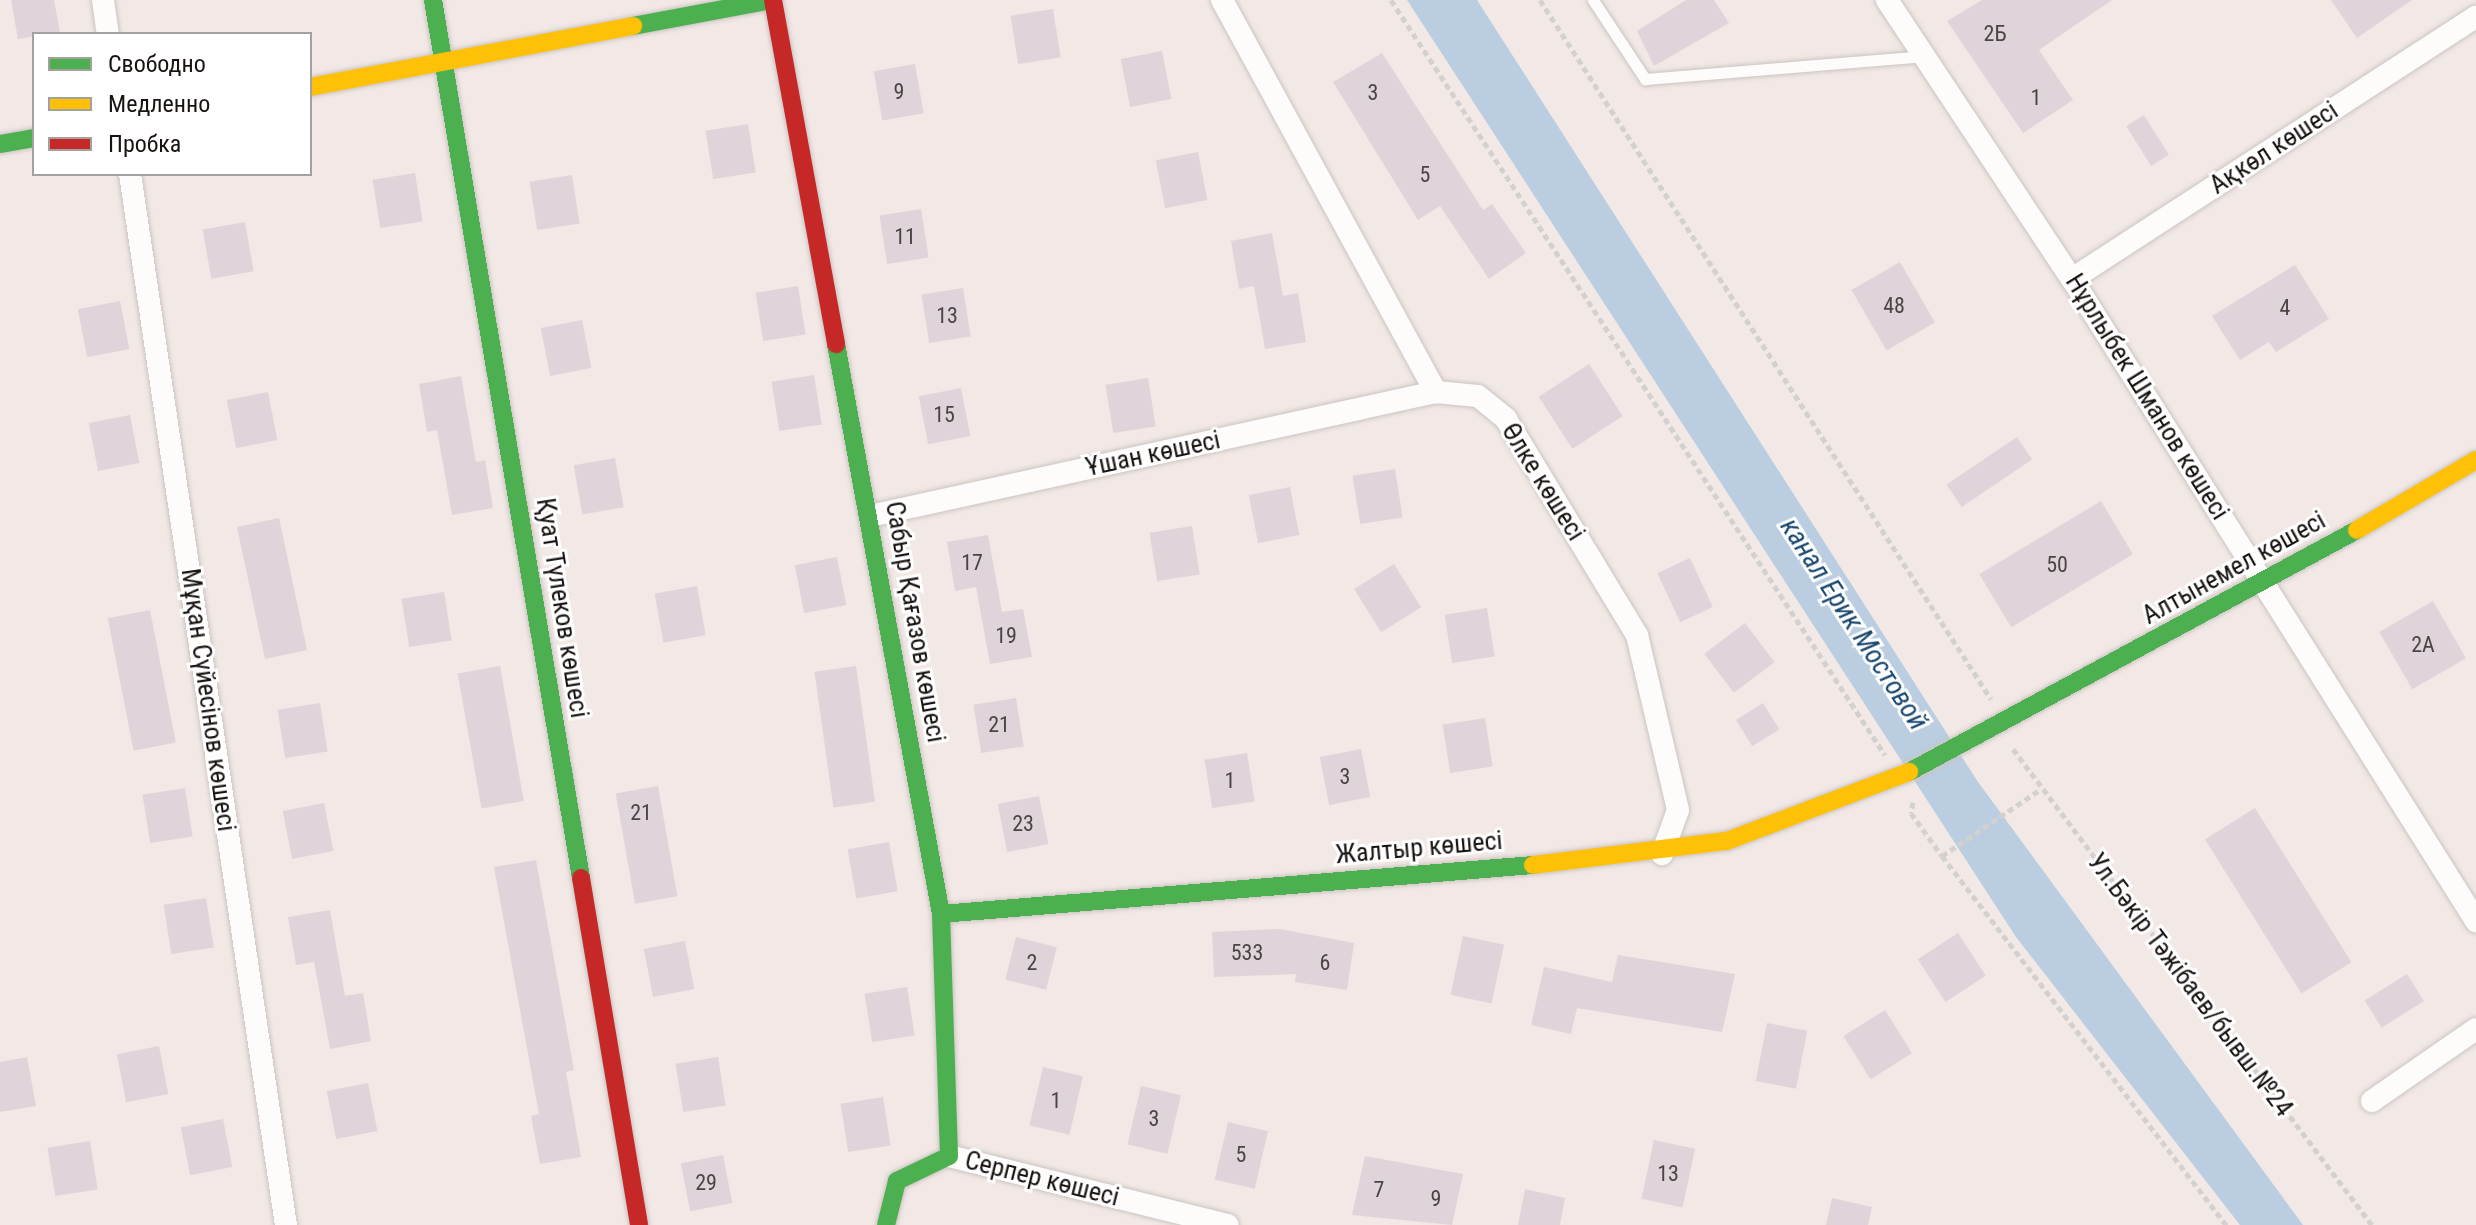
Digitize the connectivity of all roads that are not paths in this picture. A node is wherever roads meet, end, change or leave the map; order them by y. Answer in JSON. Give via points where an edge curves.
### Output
{"nodes":[{"id":1,"x":103,"y":0,"type":"edge"},
{"id":2,"x":433,"y":0,"type":"edge"},
{"id":3,"x":772,"y":0,"type":"edge"},
{"id":4,"x":1222,"y":0,"type":"edge"},
{"id":5,"x":1593,"y":0,"type":"edge"},
{"id":6,"x":1887,"y":0,"type":"edge"},
{"id":7,"x":2476,"y":17,"type":"edge"},
{"id":8,"x":108,"y":32,"type":"edge"},
{"id":9,"x":1923,"y":56,"type":"junction"},
{"id":10,"x":444,"y":61,"type":"junction"},
{"id":11,"x":312,"y":87,"type":"edge"},
{"id":12,"x":32,"y":138,"type":"edge"},
{"id":13,"x":0,"y":144,"type":"edge"},
{"id":14,"x":130,"y":176,"type":"edge"},
{"id":15,"x":2072,"y":279,"type":"junction"},
{"id":16,"x":1436,"y":392,"type":"junction"},
{"id":17,"x":2476,"y":460,"type":"edge"},
{"id":18,"x":870,"y":516,"type":"junction"},
{"id":19,"x":2264,"y":584,"type":"junction"},
{"id":20,"x":1889,"y":782,"type":"joint"},
{"id":21,"x":1662,"y":854,"type":"junction"},
{"id":22,"x":941,"y":914,"type":"junction"},
{"id":23,"x":2476,"y":921,"type":"edge"},
{"id":24,"x":2476,"y":1029,"type":"edge"},
{"id":25,"x":2372,"y":1101,"type":"dead end"},
{"id":26,"x":949,"y":1156,"type":"junction"},
{"id":27,"x":286,"y":1225,"type":"edge"},
{"id":28,"x":639,"y":1225,"type":"edge"},
{"id":29,"x":886,"y":1225,"type":"edge"},
{"id":30,"x":1228,"y":1225,"type":"edge"}],
"edges":[{"from":1,"to":8,"type":"street"},
{"from":2,"to":10,"type":"street","name":"Қуат Түлеков көшесі"},
{"from":3,"to":10,"type":"street"},
{"from":3,"to":18,"type":"street","name":"Сабыр Қағазов көшесі"},
{"from":4,"to":16,"type":"street"},
{"from":5,"to":9,"type":"lane","via":[[1645,79]]},
{"from":6,"to":9,"type":"street","name":"Нұрлыбек Шманов көшесі"},
{"from":7,"to":15,"type":"street","name":"Ақкөл көшесі"},
{"from":9,"to":15,"type":"street","name":"Нұрлыбек Шманов көшесі"},
{"from":10,"to":11,"type":"street"},
{"from":10,"to":28,"type":"street","name":"Қуат Түлеков көшесі"},
{"from":12,"to":13,"type":"street"},
{"from":14,"to":27,"type":"street","name":"Мұқан Сүйесінов көшесі"},
{"from":15,"to":19,"type":"street","name":"Нұрлыбек Шманов көшесі"},
{"from":16,"to":18,"type":"street","name":"Ұшан көшесі"},
{"from":16,"to":21,"type":"street","name":"Өлке көшесі","via":[[1478,396],[1506,419],[1637,635],[1678,810]]},
{"from":17,"to":19,"type":"street","name":"Алтынемел көшесі"},
{"from":18,"to":22,"type":"street","name":"Сабыр Қағазов көшесі"},
{"from":19,"to":20,"type":"street","name":"Алтынемел көшесі"},
{"from":19,"to":23,"type":"street","name":"Нұрлыбек Шманов көшесі"},
{"from":20,"to":21,"type":"street","name":"Жалтыр көшесі","via":[[1727,841]]},
{"from":21,"to":22,"type":"street","name":"Жалтыр көшесі"},
{"from":22,"to":26,"type":"street","name":"Сабыр Қағазов көшесі"},
{"from":24,"to":25,"type":"street"},
{"from":26,"to":29,"type":"street","via":[[897,1181]]},
{"from":26,"to":30,"type":"street","name":"Серпер көшесі"}]}
